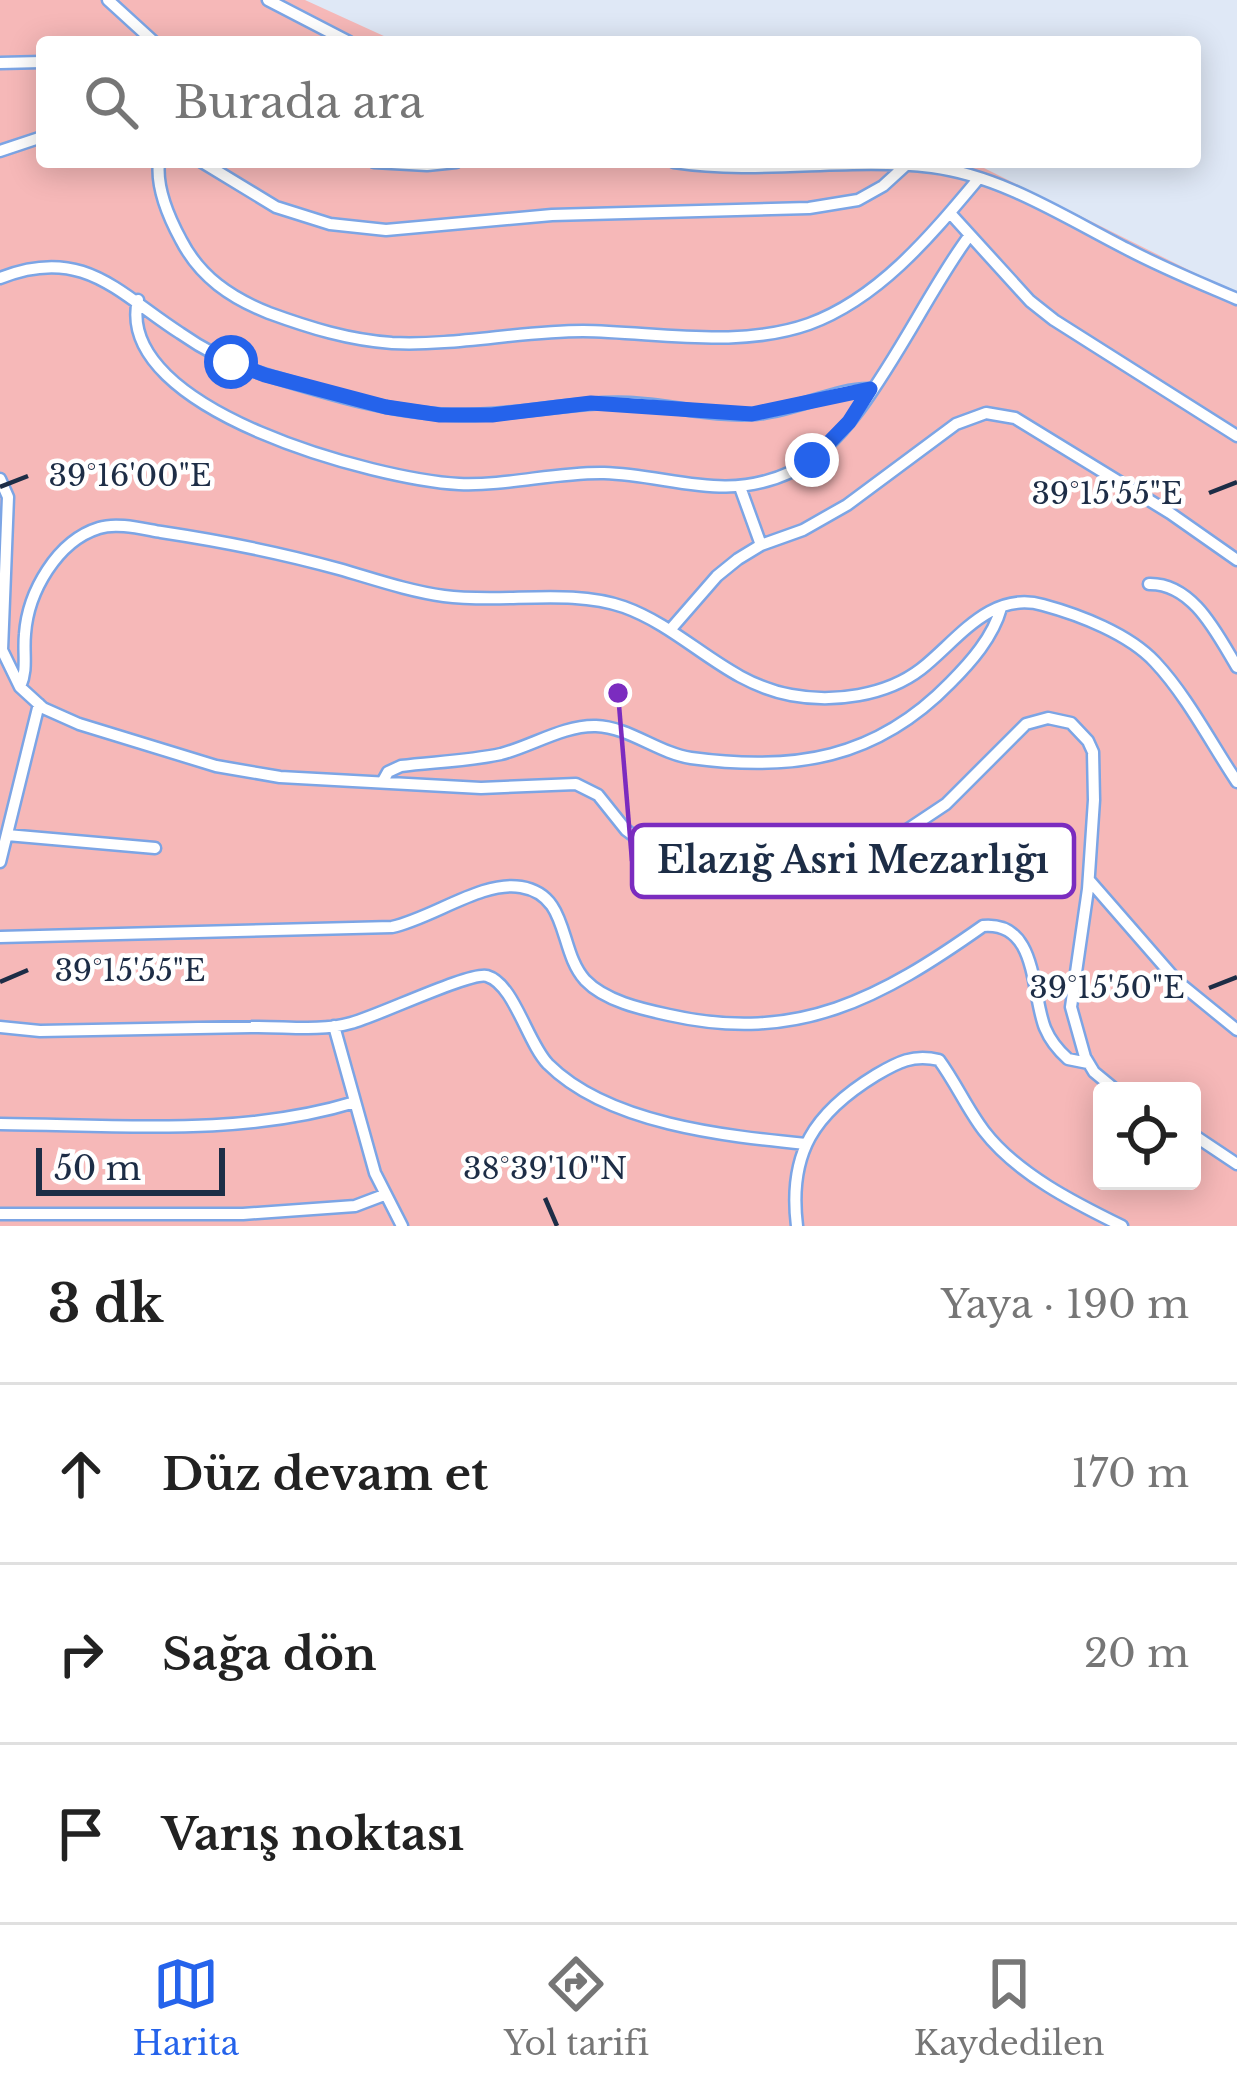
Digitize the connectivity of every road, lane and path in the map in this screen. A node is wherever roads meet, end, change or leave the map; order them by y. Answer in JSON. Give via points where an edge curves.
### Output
{"nodes":[{"id":1,"x":108,"y":0,"type":"edge"},
{"id":2,"x":268,"y":0,"type":"edge"},
{"id":3,"x":147,"y":36,"type":"edge"},
{"id":4,"x":337,"y":36,"type":"edge"},
{"id":5,"x":36,"y":62,"type":"edge"},
{"id":6,"x":0,"y":63,"type":"edge"},
{"id":7,"x":36,"y":139,"type":"edge"},
{"id":8,"x":0,"y":151,"type":"edge"},
{"id":9,"x":158,"y":168,"type":"edge"},
{"id":10,"x":212,"y":168,"type":"edge"},
{"id":11,"x":747,"y":168,"type":"edge"},
{"id":12,"x":796,"y":168,"type":"edge"},
{"id":13,"x":903,"y":168,"type":"edge"},
{"id":14,"x":923,"y":168,"type":"edge"},
{"id":15,"x":979,"y":178,"type":"junction"},
{"id":16,"x":950,"y":213,"type":"junction"},
{"id":17,"x":970,"y":235,"type":"junction"},
{"id":18,"x":0,"y":278,"type":"edge"},
{"id":19,"x":1237,"y":299,"type":"edge"},
{"id":20,"x":138,"y":300,"type":"junction"},
{"id":21,"x":870,"y":389,"type":"junction"},
{"id":22,"x":1237,"y":436,"type":"edge"},
{"id":23,"x":0,"y":479,"type":"edge"},
{"id":24,"x":740,"y":487,"type":"junction"},
{"id":25,"x":760,"y":545,"type":"junction"},
{"id":26,"x":1237,"y":560,"type":"edge"},
{"id":27,"x":1149,"y":584,"type":"dead end"},
{"id":28,"x":1001,"y":608,"type":"junction"},
{"id":29,"x":670,"y":630,"type":"junction"},
{"id":30,"x":1237,"y":668,"type":"edge"},
{"id":31,"x":20,"y":687,"type":"junction"},
{"id":32,"x":38,"y":704,"type":"junction"},
{"id":33,"x":383,"y":781,"type":"junction"},
{"id":34,"x":1237,"y":782,"type":"edge"},
{"id":35,"x":7,"y":835,"type":"junction"},
{"id":36,"x":154,"y":848,"type":"dead end"},
{"id":37,"x":0,"y":862,"type":"edge"},
{"id":38,"x":1089,"y":880,"type":"junction"},
{"id":39,"x":0,"y":938,"type":"edge"},
{"id":40,"x":334,"y":1027,"type":"junction"},
{"id":41,"x":0,"y":1028,"type":"edge"},
{"id":42,"x":1237,"y":1030,"type":"edge"},
{"id":43,"x":1088,"y":1063,"type":"junction"},
{"id":44,"x":1108,"y":1082,"type":"edge"},
{"id":45,"x":355,"y":1102,"type":"junction"},
{"id":46,"x":0,"y":1124,"type":"edge"},
{"id":47,"x":1201,"y":1140,"type":"edge"},
{"id":48,"x":806,"y":1144,"type":"junction"},
{"id":49,"x":1237,"y":1164,"type":"edge"},
{"id":50,"x":384,"y":1196,"type":"junction"},
{"id":51,"x":0,"y":1214,"type":"edge"},
{"id":52,"x":402,"y":1226,"type":"edge"},
{"id":53,"x":797,"y":1226,"type":"edge"},
{"id":54,"x":1122,"y":1226,"type":"edge"}],
"edges":[{"from":1,"to":3,"type":"lane"},
{"from":2,"to":4,"type":"lane"},
{"from":5,"to":6,"type":"lane"},
{"from":7,"to":8,"type":"lane"},
{"from":9,"to":16,"type":"lane","via":[[186,250],[230,295],[301,325],[394,343],[543,332],[781,332],[861,298]]},
{"from":10,"to":13,"type":"lane","via":[[276,207],[386,230],[552,215],[809,208],[858,200]]},
{"from":11,"to":12,"type":"lane"},
{"from":14,"to":15,"type":"lane"},
{"from":15,"to":16,"type":"lane"},
{"from":15,"to":19,"type":"lane"},
{"from":16,"to":17,"type":"lane"},
{"from":17,"to":21,"type":"lane"},
{"from":17,"to":22,"type":"lane","via":[[1054,320]]},
{"from":18,"to":20,"type":"lane","via":[[67,269]]},
{"from":20,"to":21,"type":"lane","via":[[199,345],[265,375],[440,415],[591,403],[752,414]]},
{"from":20,"to":24,"type":"lane","via":[[138,329],[151,355],[191,397],[356,467],[460,484],[593,473]]},
{"from":21,"to":24,"type":"lane","via":[[812,460]]},
{"from":23,"to":31,"type":"lane","via":[[8,497],[2,650]]},
{"from":24,"to":25,"type":"lane"},
{"from":25,"to":26,"type":"lane","via":[[847,505],[956,424],[986,413],[1015,418]]},
{"from":25,"to":29,"type":"lane","via":[[717,577]]},
{"from":27,"to":30,"type":"lane","via":[[1181,592]]},
{"from":28,"to":29,"type":"lane","via":[[975,618],[900,681],[836,698],[754,685]]},
{"from":28,"to":33,"type":"lane","via":[[982,646],[920,712],[841,753],[770,763],[699,759],[595,726],[502,753],[401,766]]},
{"from":28,"to":34,"type":"lane","via":[[1040,603],[1142,650]]},
{"from":29,"to":31,"type":"lane","via":[[580,596],[442,595],[232,544],[107,526],[68,544],[41,583]]},
{"from":31,"to":32,"type":"lane"},
{"from":32,"to":33,"type":"lane","via":[[116,738],[216,766]]},
{"from":32,"to":35,"type":"lane"},
{"from":33,"to":38,"type":"lane","via":[[576,784],[598,795],[639,842],[670,859],[728,867],[801,863],[901,834],[946,804],[1026,724],[1060,719],[1081,731],[1093,752]]},
{"from":35,"to":36,"type":"lane"},
{"from":35,"to":37,"type":"lane"},
{"from":38,"to":42,"type":"lane","via":[[1177,981]]},
{"from":38,"to":43,"type":"lane","via":[[1071,988]]},
{"from":39,"to":43,"type":"lane","via":[[392,927],[481,891],[522,887],[553,905],[571,958],[598,991],[685,1019],[769,1024],[865,1000],[994,925],[1024,946],[1046,1031],[1068,1059]]},
{"from":40,"to":41,"type":"lane"},
{"from":40,"to":45,"type":"lane"},
{"from":40,"to":48,"type":"lane","via":[[483,974],[501,983],[547,1062],[583,1091],[703,1131]]},
{"from":43,"to":44,"type":"lane"},
{"from":45,"to":46,"type":"lane","via":[[246,1124]]},
{"from":45,"to":50,"type":"lane"},
{"from":47,"to":49,"type":"lane"},
{"from":48,"to":53,"type":"lane","via":[[794,1189]]},
{"from":48,"to":54,"type":"lane","via":[[824,1115],[860,1085],[903,1060],[939,1060],[1009,1157]]},
{"from":50,"to":51,"type":"lane","via":[[355,1206],[243,1214]]},
{"from":50,"to":52,"type":"lane"}]}
